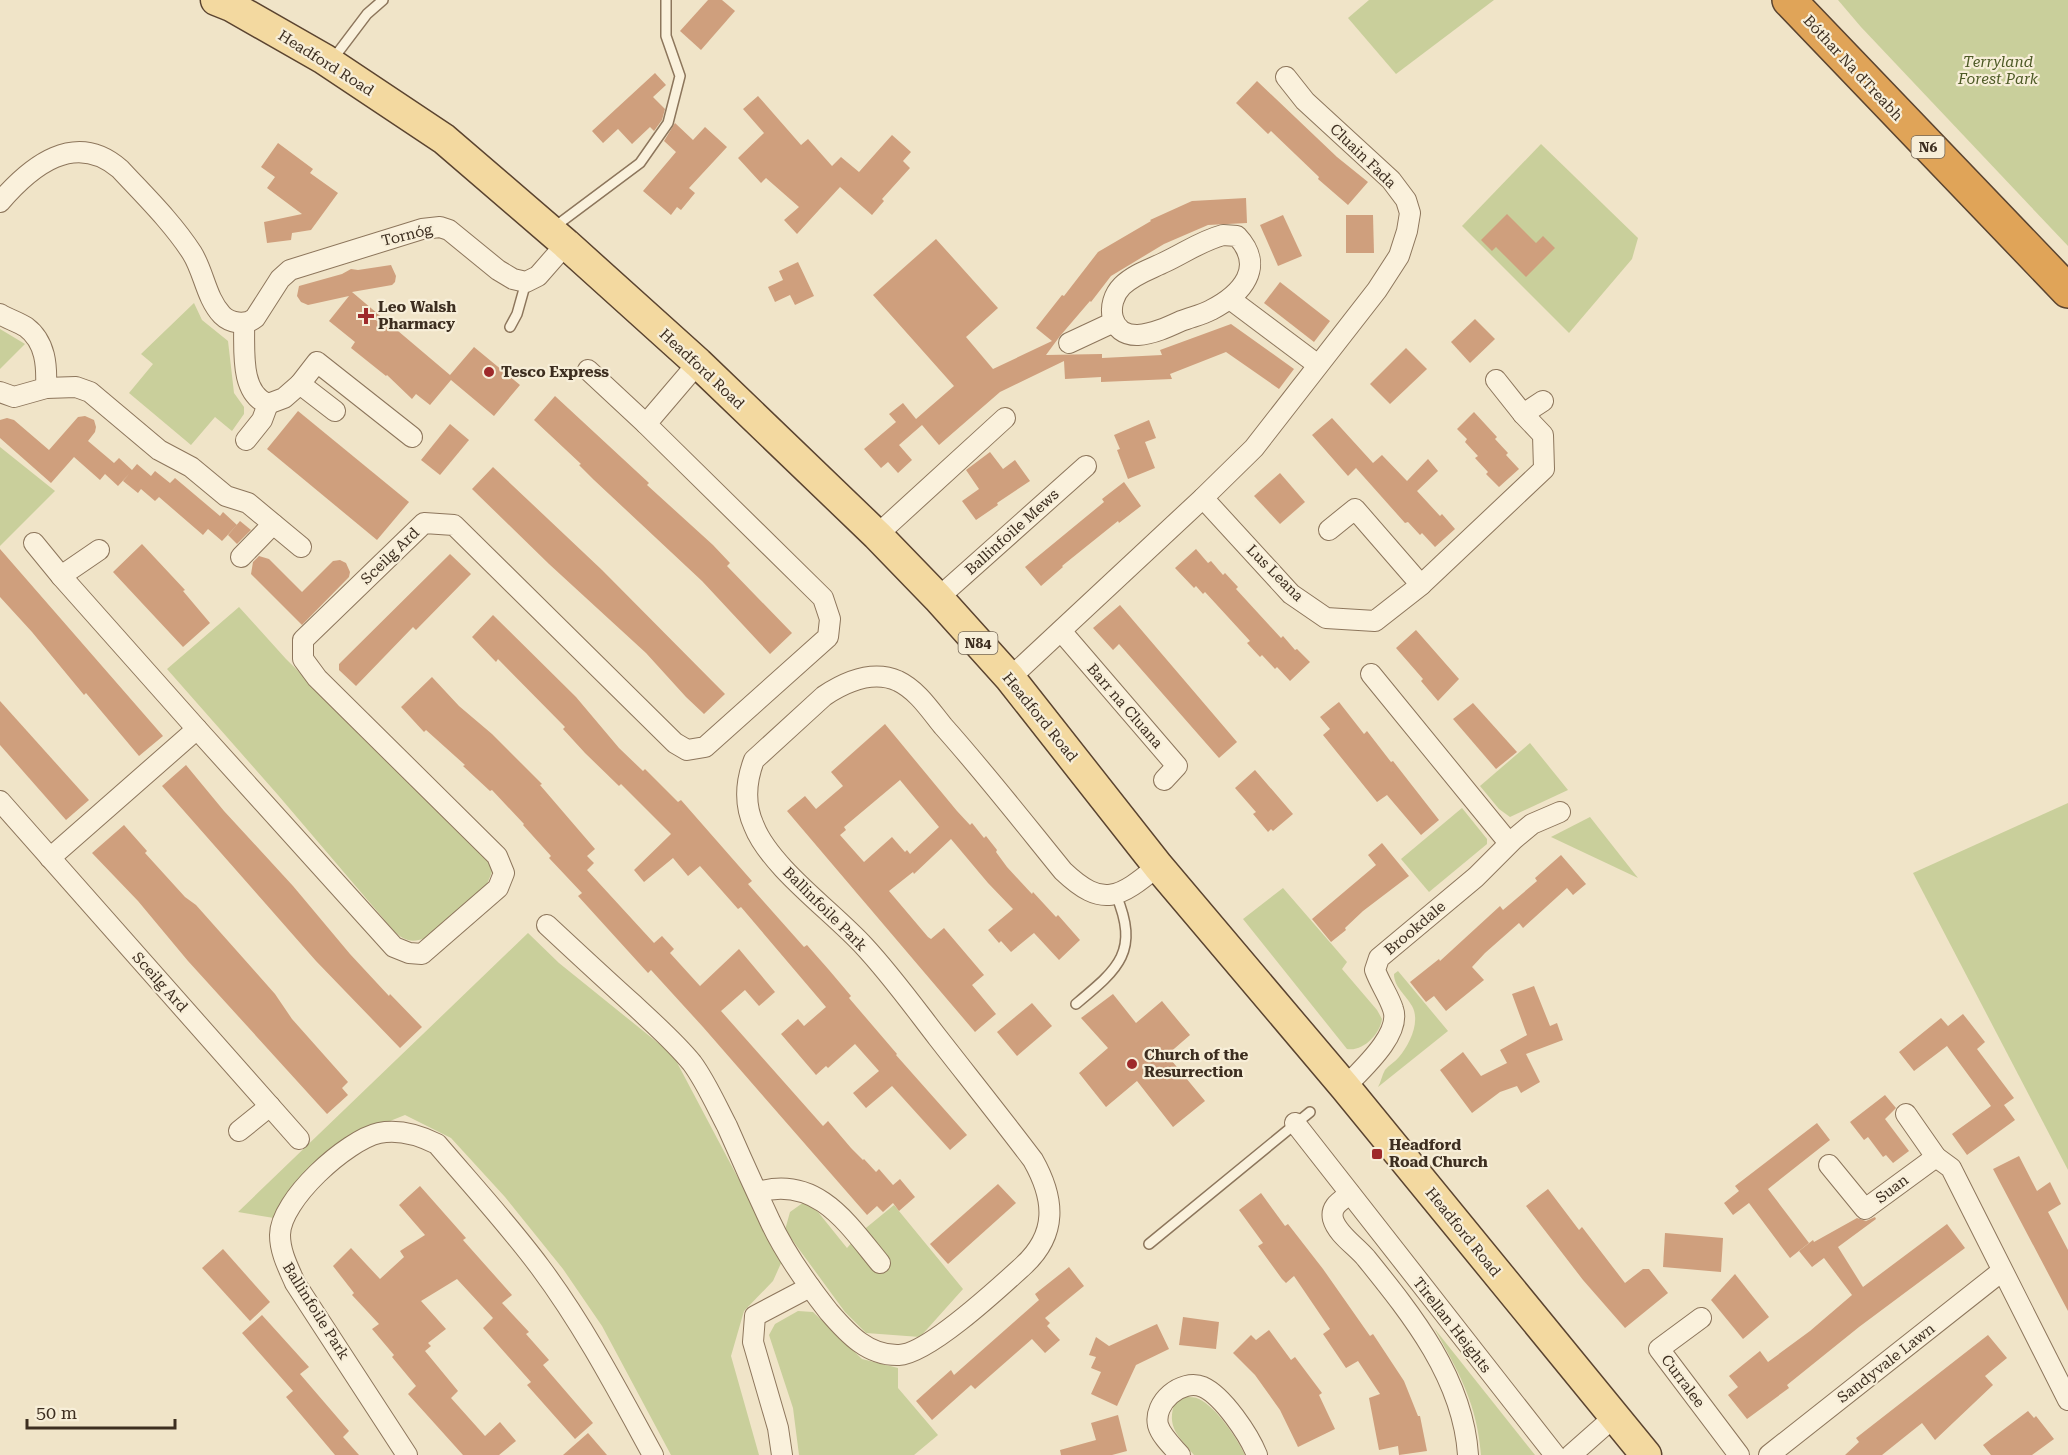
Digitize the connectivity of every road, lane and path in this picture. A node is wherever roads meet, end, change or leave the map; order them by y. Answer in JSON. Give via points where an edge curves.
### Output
{"nodes":[{"id":1,"x":216,"y":0,"type":"edge"},
{"id":2,"x":383,"y":0,"type":"edge"},
{"id":3,"x":666,"y":0,"type":"edge"},
{"id":4,"x":1789,"y":0,"type":"edge"},
{"id":5,"x":330,"y":63,"type":"junction"},
{"id":6,"x":1286,"y":76,"type":"dead end"},
{"id":7,"x":0,"y":202,"type":"edge"},
{"id":8,"x":558,"y":238,"type":"junction"},
{"id":9,"x":526,"y":282,"type":"junction"},
{"id":10,"x":2068,"y":291,"type":"edge"},
{"id":11,"x":1230,"y":299,"type":"junction"},
{"id":12,"x":0,"y":314,"type":"edge"},
{"id":13,"x":1114,"y":322,"type":"junction"},
{"id":14,"x":244,"y":323,"type":"junction"},
{"id":15,"x":510,"y":327,"type":"dead end"},
{"id":16,"x":1069,"y":343,"type":"dead end"},
{"id":17,"x":698,"y":363,"type":"junction"},
{"id":18,"x":1318,"y":365,"type":"junction"},
{"id":19,"x":588,"y":370,"type":"dead end"},
{"id":20,"x":1496,"y":380,"type":"dead end"},
{"id":21,"x":300,"y":384,"type":"junction"},
{"id":22,"x":46,"y":388,"type":"junction"},
{"id":23,"x":0,"y":392,"type":"edge"},
{"id":24,"x":1543,"y":401,"type":"dead end"},
{"id":25,"x":268,"y":404,"type":"junction"},
{"id":26,"x":335,"y":411,"type":"dead end"},
{"id":27,"x":1523,"y":414,"type":"junction"},
{"id":28,"x":1005,"y":418,"type":"dead end"},
{"id":29,"x":646,"y":424,"type":"junction"},
{"id":30,"x":412,"y":437,"type":"dead end"},
{"id":31,"x":246,"y":440,"type":"dead end"},
{"id":32,"x":1086,"y":466,"type":"dead end"},
{"id":33,"x":1203,"y":498,"type":"junction"},
{"id":34,"x":273,"y":524,"type":"junction"},
{"id":35,"x":1329,"y":530,"type":"dead end"},
{"id":36,"x":877,"y":535,"type":"junction"},
{"id":37,"x":34,"y":543,"type":"dead end"},
{"id":38,"x":301,"y":547,"type":"dead end"},
{"id":39,"x":99,"y":550,"type":"dead end"},
{"id":40,"x":241,"y":557,"type":"dead end"},
{"id":41,"x":61,"y":576,"type":"junction"},
{"id":42,"x":1421,"y":585,"type":"junction"},
{"id":43,"x":938,"y":598,"type":"junction"},
{"id":44,"x":1060,"y":631,"type":"junction"},
{"id":45,"x":1371,"y":674,"type":"dead end"},
{"id":46,"x":1010,"y":678,"type":"junction"},
{"id":47,"x":196,"y":729,"type":"junction"},
{"id":48,"x":1164,"y":780,"type":"dead end"},
{"id":49,"x":0,"y":801,"type":"edge"},
{"id":50,"x":1560,"y":812,"type":"dead end"},
{"id":51,"x":1509,"y":843,"type":"junction"},
{"id":52,"x":50,"y":858,"type":"junction"},
{"id":53,"x":1158,"y":866,"type":"junction"},
{"id":54,"x":1116,"y":895,"type":"junction"},
{"id":55,"x":547,"y":925,"type":"dead end"},
{"id":56,"x":1076,"y":1004,"type":"dead end"},
{"id":57,"x":1346,"y":1087,"type":"junction"},
{"id":58,"x":270,"y":1106,"type":"junction"},
{"id":59,"x":1906,"y":1114,"type":"dead end"},
{"id":60,"x":1302,"y":1118,"type":"joint"},
{"id":61,"x":239,"y":1131,"type":"dead end"},
{"id":62,"x":299,"y":1139,"type":"dead end"},
{"id":63,"x":1936,"y":1157,"type":"junction"},
{"id":64,"x":1829,"y":1165,"type":"dead end"},
{"id":65,"x":758,"y":1192,"type":"junction"},
{"id":66,"x":1350,"y":1194,"type":"junction"},
{"id":67,"x":1149,"y":1244,"type":"dead end"},
{"id":68,"x":880,"y":1263,"type":"dead end"},
{"id":69,"x":2002,"y":1271,"type":"junction"},
{"id":70,"x":810,"y":1287,"type":"junction"},
{"id":71,"x":1701,"y":1317,"type":"dead end"},
{"id":72,"x":2068,"y":1400,"type":"edge"},
{"id":73,"x":1614,"y":1417,"type":"junction"},
{"id":74,"x":407,"y":1455,"type":"edge"},
{"id":75,"x":653,"y":1455,"type":"edge"},
{"id":76,"x":782,"y":1455,"type":"edge"},
{"id":77,"x":1180,"y":1455,"type":"edge"},
{"id":78,"x":1257,"y":1455,"type":"edge"},
{"id":79,"x":1468,"y":1455,"type":"edge"},
{"id":80,"x":1555,"y":1455,"type":"edge"},
{"id":81,"x":1571,"y":1455,"type":"edge"},
{"id":82,"x":1646,"y":1455,"type":"edge"},
{"id":83,"x":1739,"y":1455,"type":"edge"},
{"id":84,"x":1769,"y":1455,"type":"edge"}],
"edges":[{"from":1,"to":5,"type":"main road","name":"Headford Road","number":"N84"},
{"from":2,"to":5,"type":"lane","via":[[367,14]]},
{"from":3,"to":8,"type":"lane","via":[[666,36],[680,76],[668,123],[640,163]]},
{"from":4,"to":10,"type":"highway","name":"Bóthar Na dTreabh","number":"N6"},
{"from":5,"to":8,"type":"main road","name":"Headford Road","number":"N84","via":[[444,139]]},
{"from":6,"to":18,"type":"street","name":"Cluain Fada","via":[[1305,101],[1391,180],[1406,200],[1410,213],[1399,256]]},
{"from":7,"to":14,"type":"street","via":[[16,183],[47,160],[76,152],[108,159],[182,238],[194,255],[216,308],[229,320]]},
{"from":8,"to":9,"type":"street","via":[[538,276]]},
{"from":8,"to":17,"type":"main road","name":"Headford Road","number":"N84"},
{"from":9,"to":14,"type":"street","name":"Tornóg","via":[[498,270],[449,230],[422,229],[290,270],[255,318]]},
{"from":9,"to":15,"type":"lane"},
{"from":11,"to":13,"type":"street","via":[[1153,332],[1136,335]]},
{"from":11,"to":13,"type":"street","via":[[1252,266],[1249,252],[1237,236],[1223,235],[1205,240],[1129,279],[1112,300]]},
{"from":11,"to":18,"type":"street"},
{"from":12,"to":22,"type":"street","via":[[27,328],[42,347],[46,357]]},
{"from":13,"to":16,"type":"street"},
{"from":14,"to":25,"type":"street","via":[[249,381],[260,401]]},
{"from":17,"to":29,"type":"street"},
{"from":17,"to":36,"type":"main road","name":"Headford Road","number":"N84"},
{"from":18,"to":33,"type":"street","name":"Cluain Fada","via":[[1254,448]]},
{"from":19,"to":29,"type":"street","name":"Sceilg Ard"},
{"from":20,"to":27,"type":"street","name":"Lus Leana"},
{"from":21,"to":25,"type":"street","via":[[284,399]]},
{"from":21,"to":26,"type":"street"},
{"from":21,"to":30,"type":"street","via":[[317,362]]},
{"from":22,"to":23,"type":"street","via":[[14,397]]},
{"from":22,"to":34,"type":"street","via":[[76,387],[90,392],[159,450],[192,467],[226,496],[248,502]]},
{"from":24,"to":27,"type":"street"},
{"from":25,"to":31,"type":"street","via":[[262,420]]},
{"from":27,"to":42,"type":"street","name":"Lus Leana","via":[[1543,435],[1544,469]]},
{"from":28,"to":36,"type":"street"},
{"from":29,"to":47,"type":"street","name":"Sceilg Ard","via":[[824,597],[830,619],[828,637],[705,747],[687,750],[675,743],[454,525],[424,523],[303,640],[303,659],[316,678],[497,856],[504,873],[498,888],[422,954],[394,946]]},
{"from":32,"to":43,"type":"street","name":"Ballinfoile Mews"},
{"from":33,"to":42,"type":"street","name":"Lus Leana","via":[[1291,594],[1326,618],[1375,621]]},
{"from":33,"to":44,"type":"street"},
{"from":34,"to":38,"type":"street"},
{"from":34,"to":40,"type":"street"},
{"from":35,"to":42,"type":"street","via":[[1355,509]]},
{"from":36,"to":43,"type":"main road","name":"Headford Road","number":"N84"},
{"from":37,"to":41,"type":"street","name":"Sceilg Ard"},
{"from":39,"to":41,"type":"street"},
{"from":41,"to":47,"type":"street","name":"Sceilg Ard"},
{"from":43,"to":46,"type":"main road","name":"Headford Road","number":"N84"},
{"from":44,"to":46,"type":"street"},
{"from":44,"to":48,"type":"street","name":"Barr na Cluana","via":[[1177,766]]},
{"from":45,"to":51,"type":"street"},
{"from":46,"to":53,"type":"main road","name":"Headford Road","number":"N84"},
{"from":47,"to":52,"type":"street"},
{"from":49,"to":52,"type":"street","name":"Sceilg Ard"},
{"from":50,"to":51,"type":"street","name":"Brookdale","via":[[1532,824]]},
{"from":51,"to":57,"type":"street","name":"Brookdale","via":[[1476,877],[1379,958],[1375,970],[1394,1011],[1394,1026],[1390,1036]]},
{"from":52,"to":58,"type":"street","name":"Sceilg Ard"},
{"from":53,"to":54,"type":"street"},
{"from":53,"to":57,"type":"main road","name":"Headford Road","number":"N84"},
{"from":54,"to":56,"type":"lane","via":[[1127,934],[1124,950],[1109,976]]},
{"from":54,"to":70,"type":"street","name":"Ballinfoile Park","via":[[1093,893],[1070,878],[932,712],[911,689],[895,680],[863,677],[835,688],[754,760],[746,789],[761,840],[893,980],[1033,1160],[1049,1201],[1045,1239],[1030,1260],[980,1304],[915,1352],[900,1356],[862,1346],[847,1334]]},
{"from":55,"to":65,"type":"street","name":"Ballinfoile Park","via":[[691,1062],[713,1098]]},
{"from":57,"to":73,"type":"main road","name":"Headford Road","number":"N84"},
{"from":58,"to":61,"type":"street"},
{"from":58,"to":62,"type":"street","name":"Sceilg Ard"},
{"from":59,"to":63,"type":"street"},
{"from":60,"to":66,"type":"street","name":"Tirellan Heights"},
{"from":60,"to":67,"type":"lane"},
{"from":63,"to":64,"type":"street","name":"Suan","via":[[1866,1209]]},
{"from":63,"to":69,"type":"street","via":[[1951,1168]]},
{"from":65,"to":68,"type":"street","via":[[792,1190],[823,1200]]},
{"from":65,"to":70,"type":"street","name":"Ballinfoile Park","via":[[774,1230]]},
{"from":66,"to":79,"type":"street","name":"Tirellan Heights","via":[[1333,1209],[1334,1222],[1399,1301],[1442,1364],[1459,1405]]},
{"from":66,"to":80,"type":"street","name":"Tirellan Heights"},
{"from":69,"to":72,"type":"street"},
{"from":69,"to":84,"type":"street","name":"Sandyvale Lawn"},
{"from":70,"to":76,"type":"street","via":[[755,1316],[753,1342]]},
{"from":71,"to":83,"type":"street","name":"Curralee","via":[[1659,1349]]},
{"from":73,"to":81,"type":"street"},
{"from":73,"to":82,"type":"main road","name":"Headford Road","number":"N84"},
{"from":74,"to":75,"type":"street","name":"Ballinfoile Park","via":[[295,1283],[283,1257],[280,1233],[298,1192],[360,1139],[381,1133],[402,1132],[437,1144],[516,1236],[600,1358]]},
{"from":77,"to":78,"type":"street","via":[[1158,1426],[1158,1414],[1163,1402],[1175,1391],[1196,1385],[1205,1388],[1237,1420]]}]}
